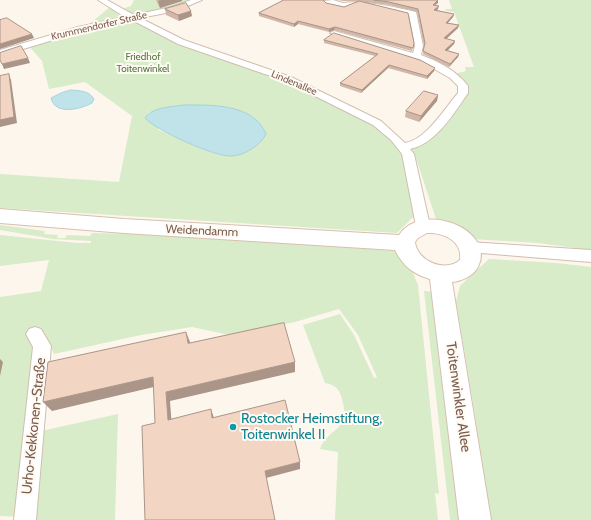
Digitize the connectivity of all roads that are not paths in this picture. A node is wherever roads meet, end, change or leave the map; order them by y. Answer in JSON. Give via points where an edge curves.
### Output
{"nodes":[{"id":1,"x":102,"y":0,"type":"edge"},
{"id":2,"x":198,"y":0,"type":"edge"},
{"id":3,"x":329,"y":0,"type":"edge"},
{"id":4,"x":354,"y":0,"type":"edge"},
{"id":5,"x":359,"y":0,"type":"edge"},
{"id":6,"x":131,"y":17,"type":"junction"},
{"id":7,"x":334,"y":33,"type":"edge"},
{"id":8,"x":0,"y":53,"type":"edge"},
{"id":9,"x":416,"y":56,"type":"junction"},
{"id":10,"x":403,"y":147,"type":"junction"},
{"id":11,"x":0,"y":216,"type":"edge"},
{"id":12,"x":422,"y":226,"type":"junction"},
{"id":13,"x":404,"y":243,"type":"junction"},
{"id":14,"x":469,"y":247,"type":"junction"},
{"id":15,"x":591,"y":256,"type":"edge"},
{"id":16,"x":440,"y":274,"type":"junction"},
{"id":17,"x":35,"y":334,"type":"dead end"},
{"id":18,"x":25,"y":520,"type":"edge"},
{"id":19,"x":475,"y":520,"type":"edge"}],
"edges":[{"from":1,"to":6,"type":"street","name":"Lindenallee"},
{"from":2,"to":6,"type":"street","name":"Krummendorfer Straße","via":[[173,9]]},
{"from":3,"to":4,"type":"street","via":[[327,1],[344,6]]},
{"from":5,"to":9,"type":"street","via":[[413,14],[419,46]]},
{"from":6,"to":8,"type":"street","name":"Krummendorfer Straße","via":[[76,30]]},
{"from":6,"to":10,"type":"street","name":"Lindenallee","via":[[181,42],[304,86],[377,123]]},
{"from":7,"to":9,"type":"street"},
{"from":9,"to":10,"type":"street","via":[[454,74],[463,86],[463,93],[428,136],[408,147]]},
{"from":10,"to":12,"type":"street","name":"Lindenallee","via":[[408,154]]},
{"from":11,"to":13,"type":"street","name":"Weidendamm"},
{"from":12,"to":13,"type":"street","via":[[410,233]]},
{"from":12,"to":14,"type":"street","via":[[438,226],[454,231]]},
{"from":13,"to":16,"type":"street","via":[[407,255],[417,265],[424,270]]},
{"from":14,"to":15,"type":"street"},
{"from":14,"to":16,"type":"street","via":[[470,261],[466,267],[459,271]]},
{"from":16,"to":19,"type":"street","name":"Toitenwinkler Allee"},
{"from":17,"to":18,"type":"street","name":"Urho-Kekkonen-Straße","via":[[42,346]]}]}
